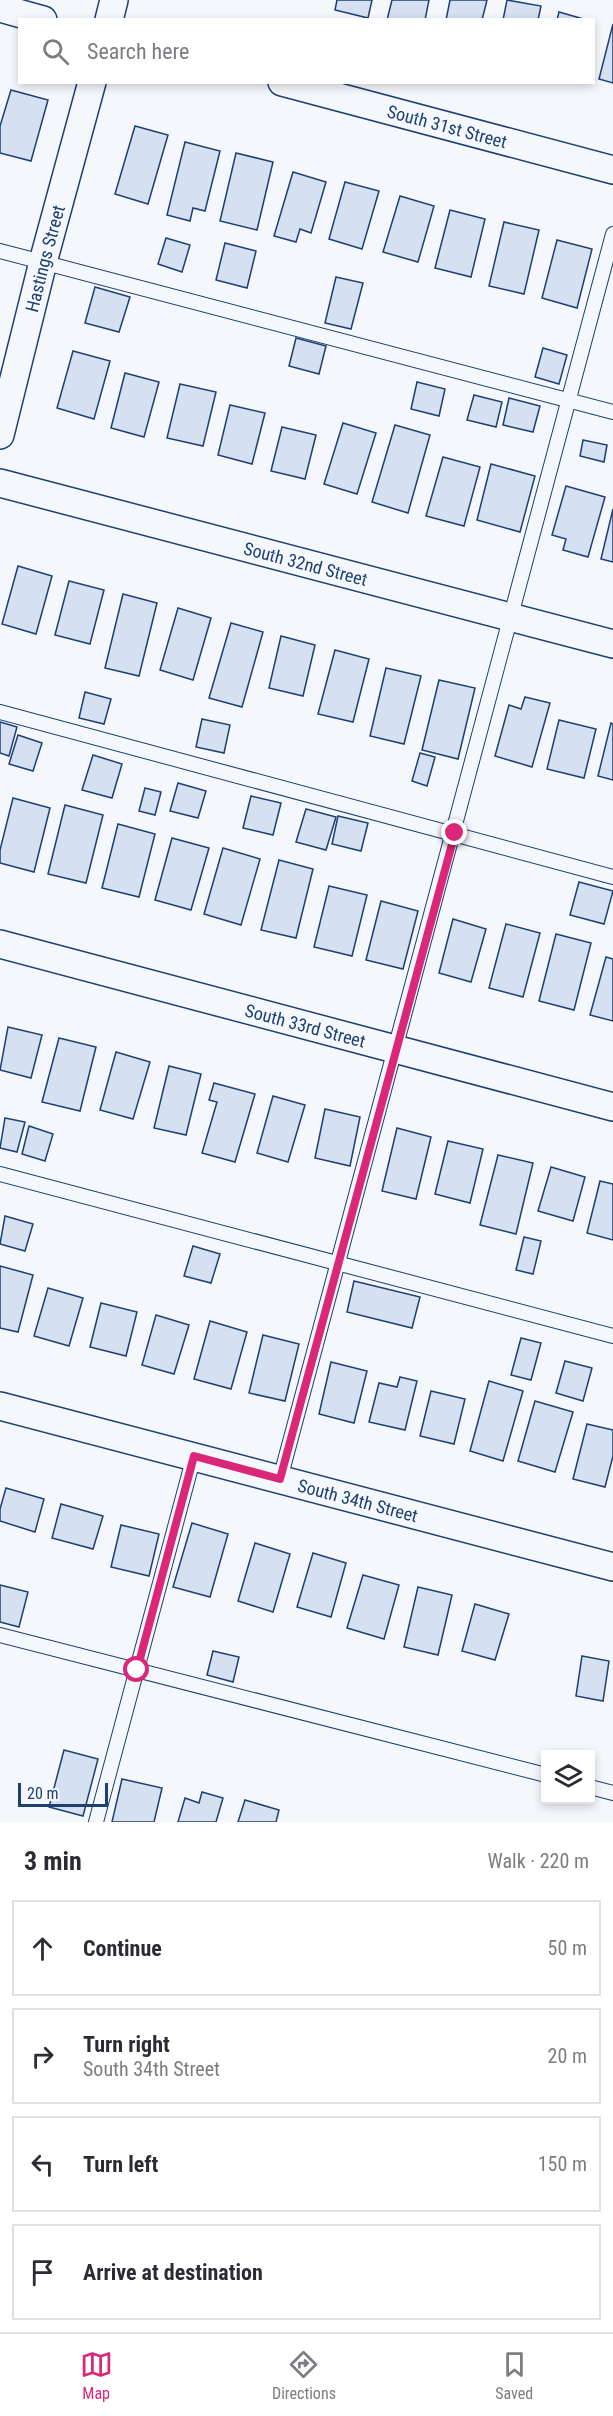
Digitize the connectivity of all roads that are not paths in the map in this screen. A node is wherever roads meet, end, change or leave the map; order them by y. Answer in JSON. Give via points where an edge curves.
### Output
{"nodes":[{"id":1,"x":114,"y":0,"type":"edge"},
{"id":2,"x":0,"y":8,"type":"edge"},
{"id":3,"x":36,"y":18,"type":"edge"},
{"id":4,"x":110,"y":18,"type":"edge"},
{"id":5,"x":91,"y":84,"type":"edge"},
{"id":6,"x":290,"y":84,"type":"edge"},
{"id":7,"x":613,"y":170,"type":"edge"},
{"id":8,"x":613,"y":234,"type":"edge"},
{"id":9,"x":0,"y":250,"type":"edge"},
{"id":10,"x":43,"y":262,"type":"junction"},
{"id":11,"x":568,"y":400,"type":"junction"},
{"id":12,"x":613,"y":412,"type":"edge"},
{"id":13,"x":0,"y":435,"type":"edge"},
{"id":14,"x":0,"y":483,"type":"edge"},
{"id":15,"x":512,"y":617,"type":"junction"},
{"id":16,"x":613,"y":644,"type":"edge"},
{"id":17,"x":0,"y":712,"type":"edge"},
{"id":18,"x":455,"y":833,"type":"junction"},
{"id":19,"x":613,"y":877,"type":"edge"},
{"id":20,"x":0,"y":944,"type":"edge"},
{"id":21,"x":396,"y":1047,"type":"junction"},
{"id":22,"x":613,"y":1107,"type":"edge"},
{"id":23,"x":0,"y":1174,"type":"edge"},
{"id":24,"x":340,"y":1263,"type":"junction"},
{"id":25,"x":613,"y":1336,"type":"edge"},
{"id":26,"x":0,"y":1406,"type":"edge"},
{"id":27,"x":194,"y":1456,"type":"junction"},
{"id":28,"x":280,"y":1479,"type":"junction"},
{"id":29,"x":613,"y":1567,"type":"edge"},
{"id":30,"x":0,"y":1635,"type":"edge"},
{"id":31,"x":137,"y":1670,"type":"junction"},
{"id":32,"x":541,"y":1774,"type":"edge"},
{"id":33,"x":595,"y":1788,"type":"edge"},
{"id":34,"x":613,"y":1793,"type":"edge"},
{"id":35,"x":96,"y":1822,"type":"edge"}],
"edges":[{"from":1,"to":4,"type":"street"},
{"from":2,"to":3,"type":"street"},
{"from":5,"to":10,"type":"street","name":"Hastings Street"},
{"from":6,"to":7,"type":"street","name":"South 31st Street"},
{"from":8,"to":11,"type":"lane"},
{"from":9,"to":10,"type":"lane"},
{"from":10,"to":11,"type":"lane"},
{"from":10,"to":13,"type":"street","name":"Hastings Street"},
{"from":11,"to":12,"type":"lane"},
{"from":11,"to":15,"type":"lane"},
{"from":14,"to":15,"type":"street","name":"South 32nd Street"},
{"from":15,"to":16,"type":"street","name":"South 32nd Street"},
{"from":15,"to":18,"type":"lane"},
{"from":17,"to":18,"type":"lane"},
{"from":18,"to":19,"type":"lane"},
{"from":18,"to":21,"type":"lane"},
{"from":20,"to":21,"type":"street","name":"South 33rd Street"},
{"from":21,"to":22,"type":"street","name":"South 33rd Street"},
{"from":21,"to":24,"type":"lane"},
{"from":23,"to":24,"type":"lane"},
{"from":24,"to":25,"type":"lane"},
{"from":24,"to":28,"type":"lane"},
{"from":26,"to":27,"type":"street","name":"South 34th Street"},
{"from":27,"to":28,"type":"street","name":"South 34th Street"},
{"from":27,"to":31,"type":"lane"},
{"from":28,"to":29,"type":"street","name":"South 34th Street"},
{"from":30,"to":31,"type":"lane"},
{"from":31,"to":32,"type":"lane"},
{"from":31,"to":35,"type":"lane"},
{"from":33,"to":34,"type":"lane"}]}
